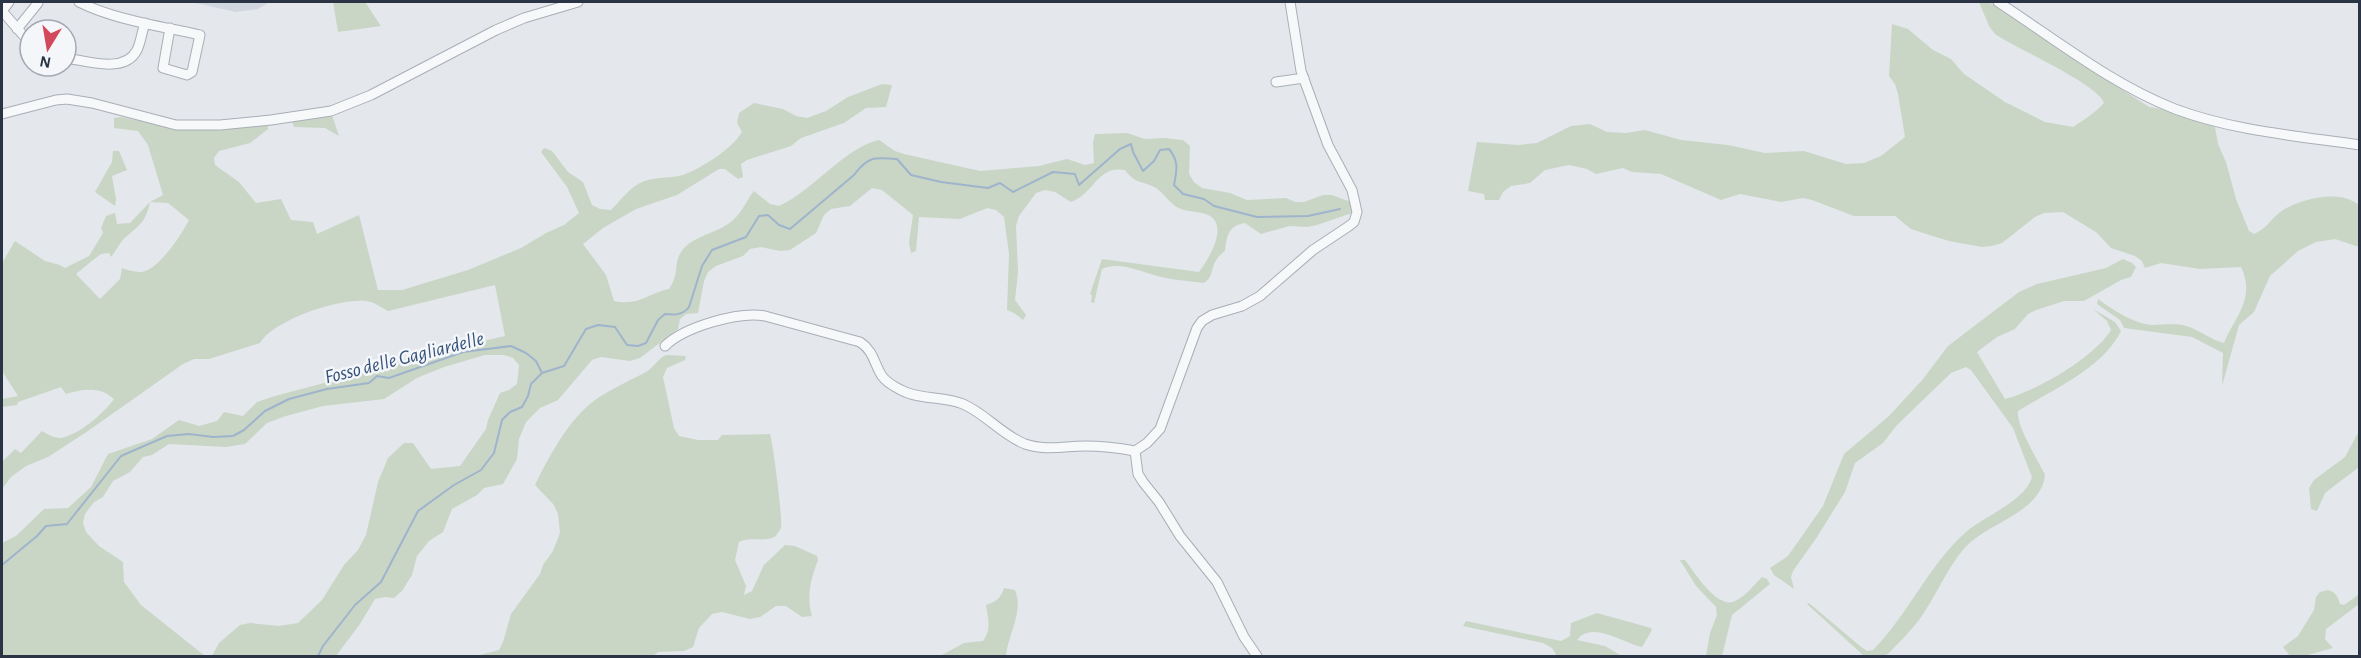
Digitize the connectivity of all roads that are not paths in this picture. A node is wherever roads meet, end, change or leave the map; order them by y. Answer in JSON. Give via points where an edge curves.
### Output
{"nodes":[{"id":1,"x":9,"y":2,"type":"edge"},
{"id":2,"x":38,"y":2,"type":"edge"},
{"id":3,"x":79,"y":2,"type":"edge"},
{"id":4,"x":579,"y":2,"type":"edge"},
{"id":5,"x":1290,"y":2,"type":"edge"},
{"id":6,"x":1998,"y":2,"type":"edge"},
{"id":7,"x":2,"y":11,"type":"edge"},
{"id":8,"x":145,"y":23,"type":"junction"},
{"id":9,"x":170,"y":28,"type":"junction"},
{"id":10,"x":17,"y":29,"type":"joint"},
{"id":11,"x":78,"y":60,"type":"edge"},
{"id":12,"x":1304,"y":78,"type":"junction"},
{"id":13,"x":1276,"y":82,"type":"dead end"},
{"id":14,"x":4,"y":114,"type":"edge"},
{"id":15,"x":2360,"y":145,"type":"edge"},
{"id":16,"x":665,"y":346,"type":"dead end"},
{"id":17,"x":1135,"y":451,"type":"junction"},
{"id":18,"x":1257,"y":657,"type":"edge"}],
"edges":[{"from":1,"to":7,"type":"street"},
{"from":2,"to":10,"type":"street"},
{"from":3,"to":8,"type":"street"},
{"from":4,"to":14,"type":"street","via":[[505,26],[371,95],[331,111],[271,120],[190,125],[68,99]]},
{"from":5,"to":12,"type":"street"},
{"from":6,"to":15,"type":"street","via":[[2120,82],[2174,108],[2237,126]]},
{"from":7,"to":10,"type":"street"},
{"from":8,"to":9,"type":"street"},
{"from":8,"to":11,"type":"street","via":[[136,50],[123,63]]},
{"from":9,"to":9,"type":"street","via":[[200,35],[192,72],[187,75],[163,68]]},
{"from":12,"to":13,"type":"street"},
{"from":12,"to":17,"type":"street","via":[[1328,145],[1352,190],[1357,212],[1354,222],[1313,250],[1260,296],[1202,321],[1160,429]]},
{"from":16,"to":17,"type":"street","via":[[682,334],[732,316],[765,315],[860,342],[874,356],[883,377],[901,390],[962,404],[1026,444],[1051,449],[1088,446]]},
{"from":17,"to":18,"type":"street","via":[[1138,474],[1217,582]]}]}
